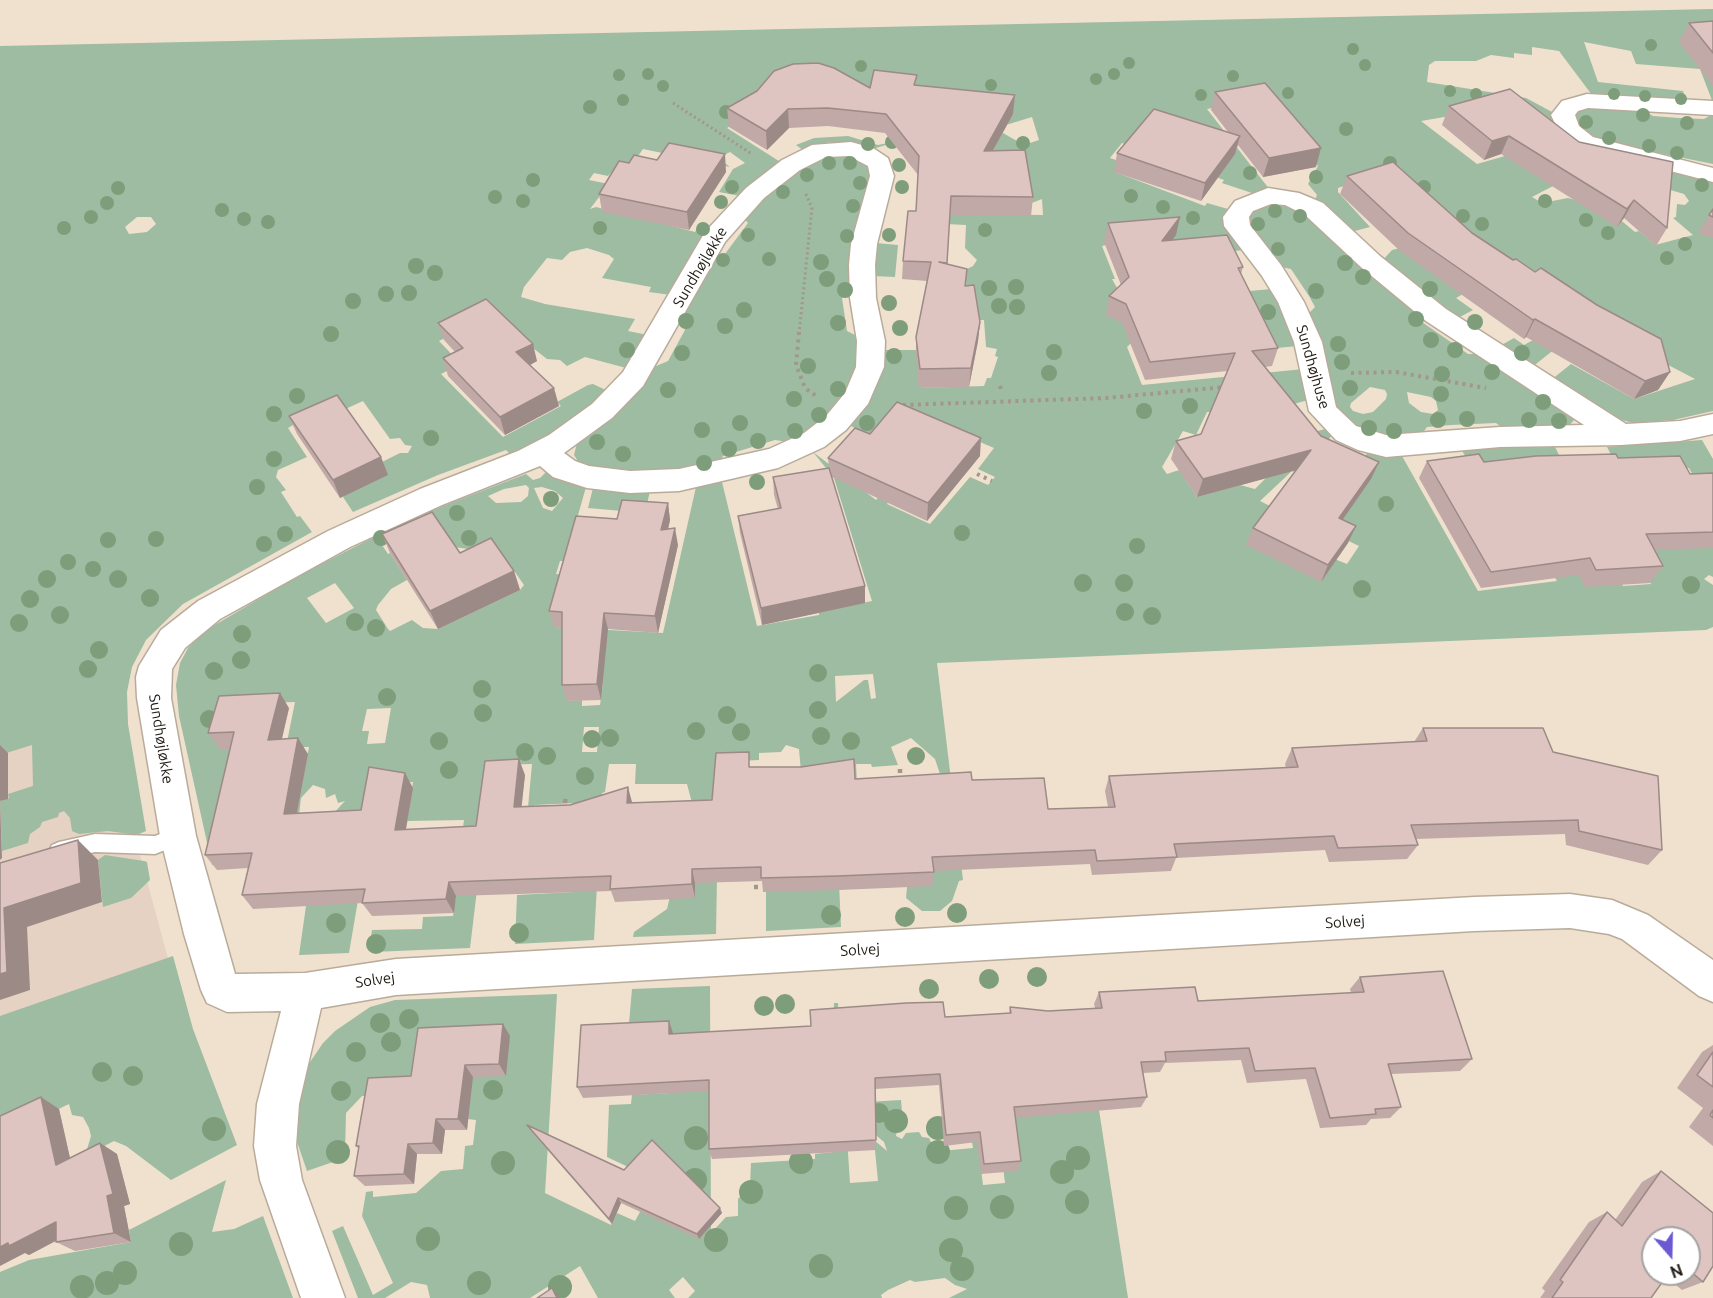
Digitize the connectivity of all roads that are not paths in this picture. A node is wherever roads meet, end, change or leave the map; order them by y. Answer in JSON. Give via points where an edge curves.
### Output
{"nodes":[{"id":1,"x":1713,"y":108,"type":"edge"},
{"id":2,"x":1713,"y":175,"type":"edge"},
{"id":3,"x":1713,"y":424,"type":"edge"},
{"id":4,"x":1621,"y":435,"type":"junction"},
{"id":5,"x":543,"y":452,"type":"junction"},
{"id":6,"x":178,"y":836,"type":"junction"},
{"id":7,"x":43,"y":856,"type":"edge"},
{"id":8,"x":1713,"y":983,"type":"edge"},
{"id":9,"x":305,"y":992,"type":"junction"},
{"id":10,"x":323,"y":1298,"type":"edge"}],
"edges":[{"from":1,"to":2,"type":"street","via":[[1587,101],[1570,106],[1563,115],[1568,129],[1585,142]]},
{"from":3,"to":4,"type":"street","name":"Sundhøjhuse","via":[[1680,431]]},
{"from":4,"to":4,"type":"street","name":"Sundhøjhuse","via":[[1423,305],[1314,209],[1283,197],[1261,198],[1238,212],[1237,226],[1291,302],[1308,342],[1321,405],[1327,417],[1346,433],[1378,445]]},
{"from":5,"to":5,"type":"street","name":"Sundhøjløkke","via":[[564,469],[587,477],[630,482],[679,480],[778,457],[822,434],[864,387],[872,357],[862,266],[882,170],[879,163],[864,153],[837,148],[813,153],[747,200],[714,238],[628,386],[587,423]]},
{"from":5,"to":6,"type":"street","name":"Sundhøjløkke","via":[[339,539],[209,610],[173,639],[156,666],[153,687]]},
{"from":6,"to":7,"type":"lane","via":[[148,845],[88,844]]},
{"from":6,"to":9,"type":"street","name":"Sundhøjløkke","via":[[221,990]]},
{"from":8,"to":9,"type":"street","name":"Solvej","via":[[1635,927],[1612,917],[1570,911],[396,977]]},
{"from":9,"to":10,"type":"street","via":[[278,1104],[275,1146],[281,1180]]}]}
